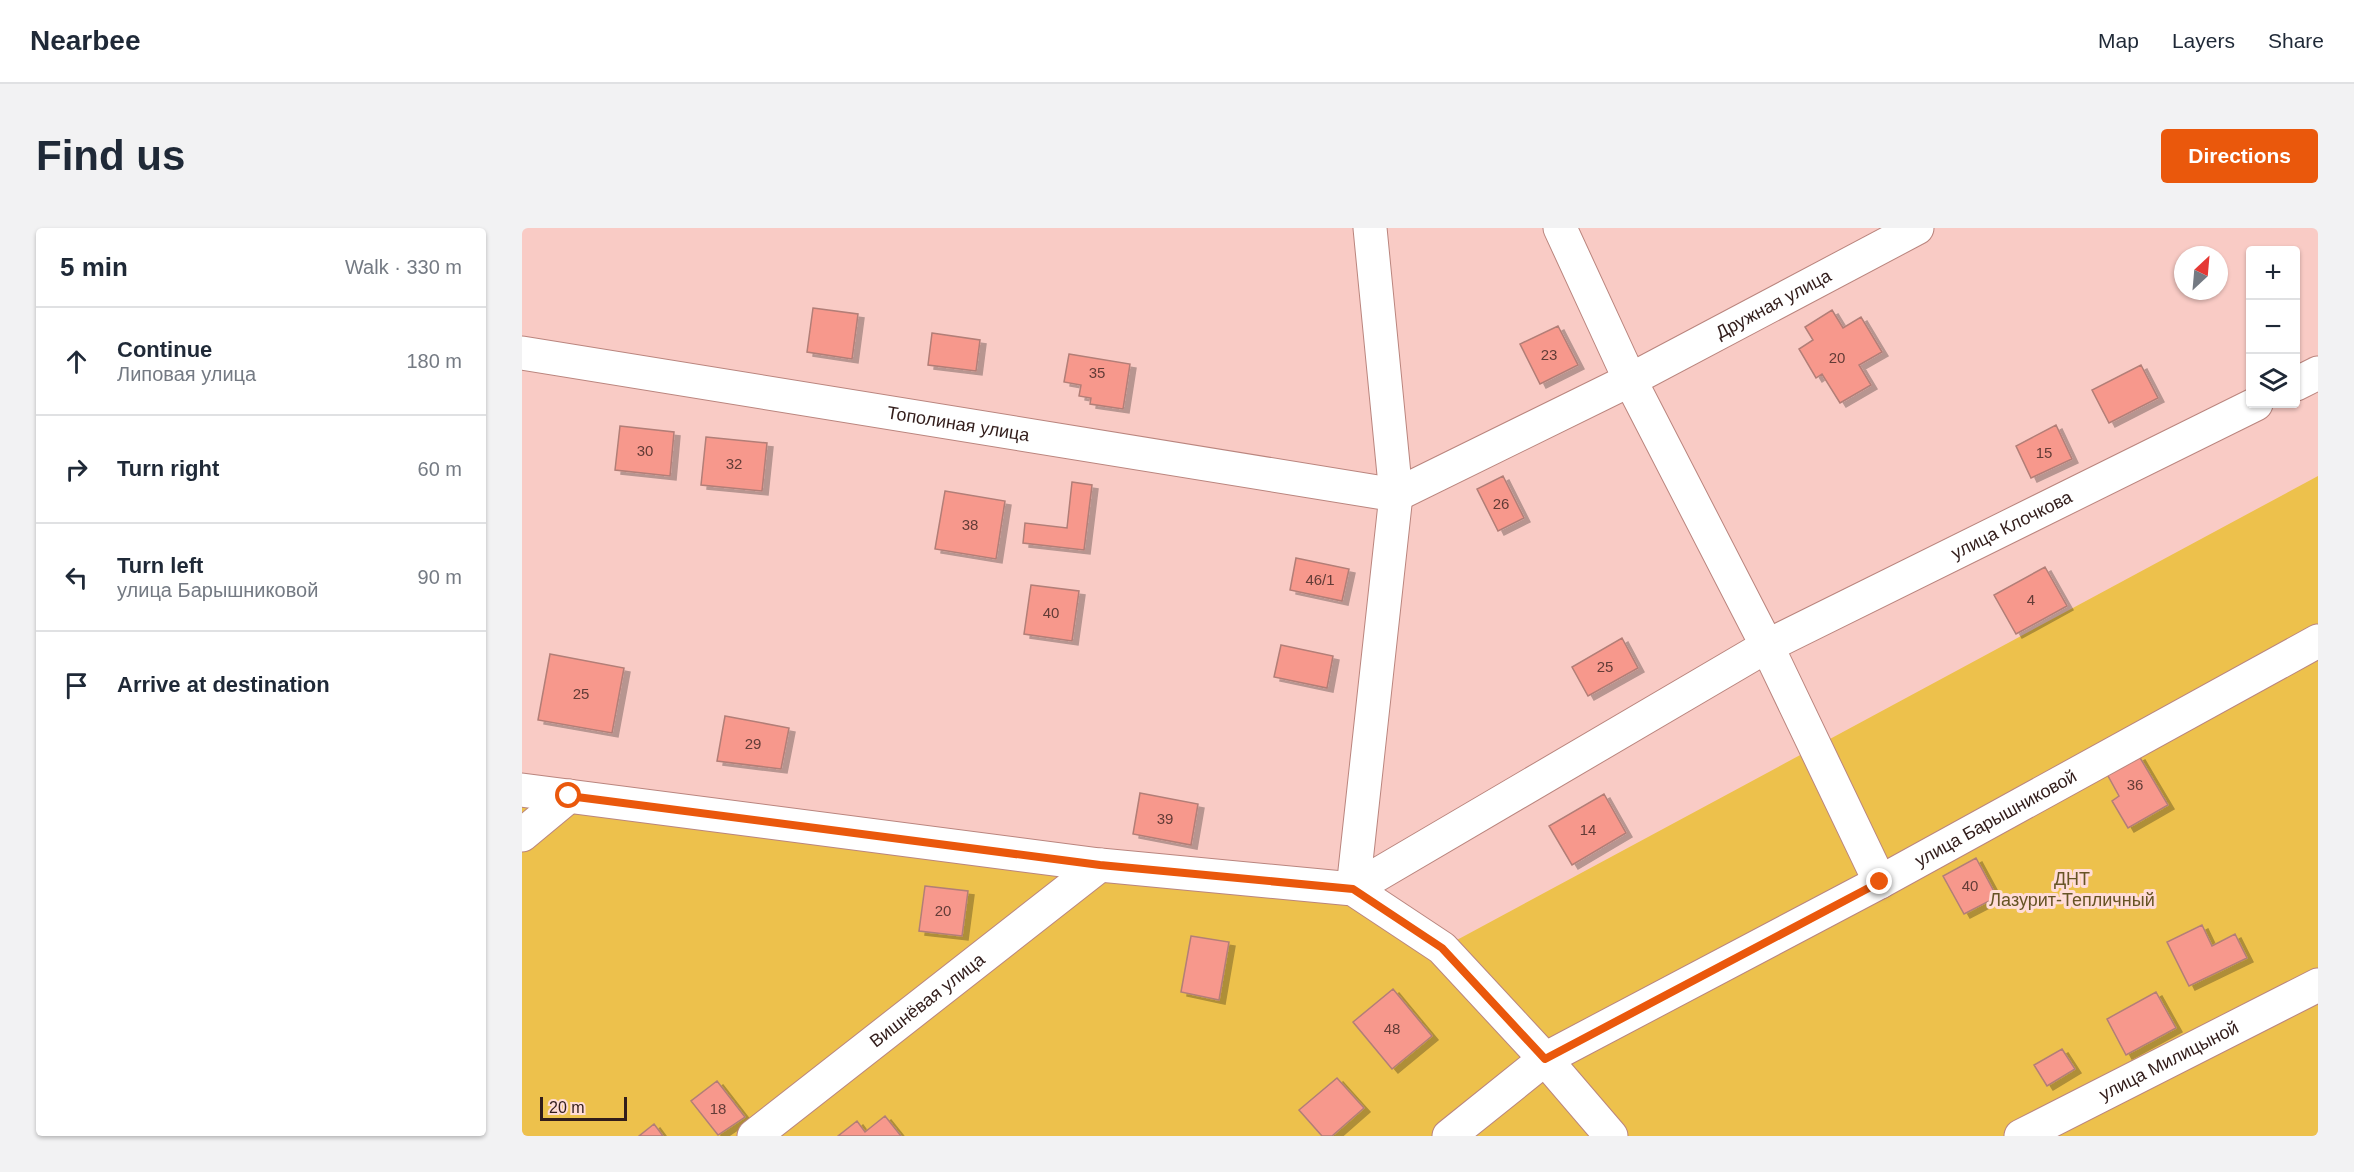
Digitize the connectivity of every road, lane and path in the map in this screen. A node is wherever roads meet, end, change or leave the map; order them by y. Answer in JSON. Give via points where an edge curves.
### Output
{"nodes":[{"id":1,"x":1371,"y":228,"type":"edge"},
{"id":2,"x":1560,"y":228,"type":"edge"},
{"id":3,"x":1917,"y":228,"type":"edge"},
{"id":4,"x":522,"y":353,"type":"edge"},
{"id":5,"x":2318,"y":373,"type":"edge"},
{"id":6,"x":1630,"y":380,"type":"junction"},
{"id":7,"x":2300,"y":382,"type":"edge"},
{"id":8,"x":2248,"y":408,"type":"edge"},
{"id":9,"x":1396,"y":495,"type":"junction"},
{"id":10,"x":2318,"y":641,"type":"edge"},
{"id":11,"x":1767,"y":646,"type":"junction"},
{"id":12,"x":522,"y":790,"type":"edge"},
{"id":13,"x":569,"y":796,"type":"junction"},
{"id":14,"x":522,"y":835,"type":"edge"},
{"id":15,"x":1100,"y":865,"type":"junction"},
{"id":16,"x":1880,"y":882,"type":"junction"},
{"id":17,"x":1353,"y":889,"type":"junction"},
{"id":18,"x":2318,"y":985,"type":"edge"},
{"id":19,"x":1545,"y":1059,"type":"junction"},
{"id":20,"x":754,"y":1136,"type":"edge"},
{"id":21,"x":1449,"y":1136,"type":"edge"},
{"id":22,"x":1611,"y":1136,"type":"edge"},
{"id":23,"x":2020,"y":1136,"type":"edge"}],
"edges":[{"from":1,"to":9,"type":"street"},
{"from":2,"to":6,"type":"street"},
{"from":3,"to":6,"type":"street","name":"Дружная улица"},
{"from":4,"to":9,"type":"street","name":"Тополиная улица"},
{"from":5,"to":7,"type":"street"},
{"from":6,"to":9,"type":"street","name":"Дружная улица"},
{"from":6,"to":11,"type":"street"},
{"from":8,"to":11,"type":"street","name":"улица Клочкова"},
{"from":9,"to":17,"type":"street"},
{"from":10,"to":16,"type":"street","name":"улица Барышниковой"},
{"from":11,"to":16,"type":"street"},
{"from":11,"to":17,"type":"street","name":"улица Клочкова"},
{"from":12,"to":13,"type":"street"},
{"from":13,"to":14,"type":"street"},
{"from":13,"to":15,"type":"street"},
{"from":15,"to":17,"type":"street"},
{"from":15,"to":20,"type":"street","name":"Вишнёвая улица"},
{"from":16,"to":19,"type":"street","name":"улица Барышниковой"},
{"from":17,"to":19,"type":"street","via":[[1442,948]]},
{"from":18,"to":23,"type":"street","name":"улица Милицыной"},
{"from":19,"to":21,"type":"street","name":"улица Барышниковой"},
{"from":19,"to":22,"type":"street"}]}
